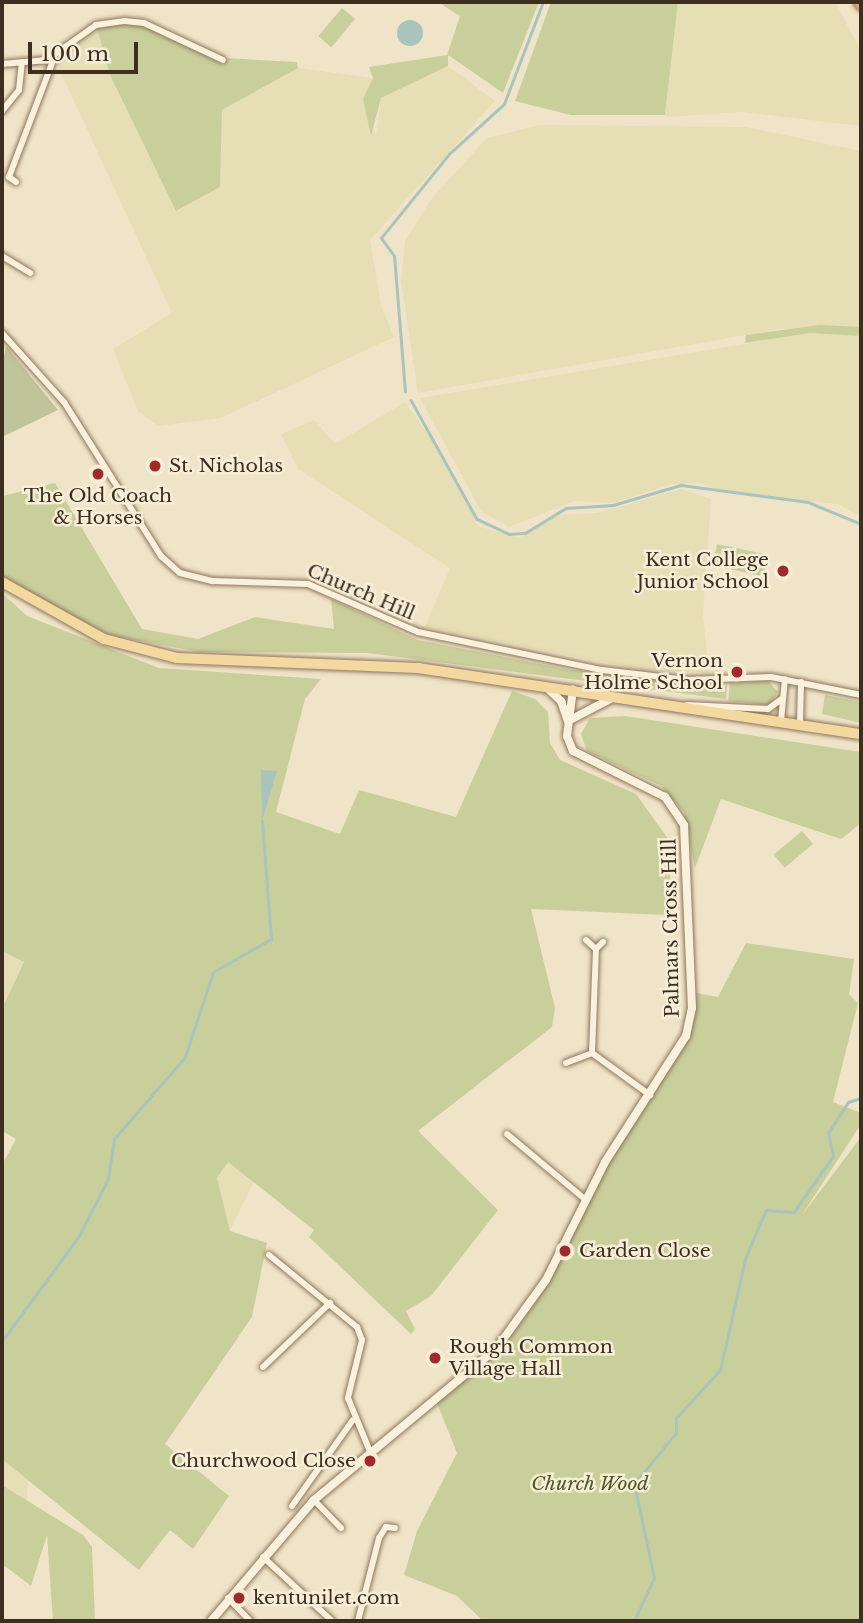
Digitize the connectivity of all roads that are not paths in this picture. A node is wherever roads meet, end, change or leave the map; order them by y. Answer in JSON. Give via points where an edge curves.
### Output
{"nodes":[{"id":1,"x":55,"y":56,"type":"junction"},
{"id":2,"x":223,"y":60,"type":"dead end"},
{"id":3,"x":22,"y":62,"type":"junction"},
{"id":4,"x":2,"y":64,"type":"edge"},
{"id":5,"x":2,"y":111,"type":"edge"},
{"id":6,"x":16,"y":182,"type":"dead end"},
{"id":7,"x":2,"y":256,"type":"edge"},
{"id":8,"x":30,"y":273,"type":"dead end"},
{"id":9,"x":2,"y":334,"type":"edge"},
{"id":10,"x":2,"y":582,"type":"edge"},
{"id":11,"x":785,"y":679,"type":"junction"},
{"id":12,"x":801,"y":682,"type":"junction"},
{"id":13,"x":543,"y":684,"type":"junction"},
{"id":14,"x":573,"y":689,"type":"junction"},
{"id":15,"x":861,"y":695,"type":"edge"},
{"id":16,"x":622,"y":696,"type":"junction"},
{"id":17,"x":782,"y":699,"type":"junction"},
{"id":18,"x":687,"y":705,"type":"junction"},
{"id":19,"x":568,"y":721,"type":"junction"},
{"id":20,"x":781,"y":721,"type":"junction"},
{"id":21,"x":800,"y":724,"type":"junction"},
{"id":22,"x":861,"y":734,"type":"edge"},
{"id":23,"x":586,"y":940,"type":"dead end"},
{"id":24,"x":603,"y":942,"type":"dead end"},
{"id":25,"x":596,"y":949,"type":"junction"},
{"id":26,"x":592,"y":1053,"type":"junction"},
{"id":27,"x":566,"y":1063,"type":"dead end"},
{"id":28,"x":650,"y":1095,"type":"junction"},
{"id":29,"x":507,"y":1134,"type":"dead end"},
{"id":30,"x":586,"y":1200,"type":"junction"},
{"id":31,"x":269,"y":1255,"type":"dead end"},
{"id":32,"x":330,"y":1303,"type":"junction"},
{"id":33,"x":262,"y":1367,"type":"dead end"},
{"id":34,"x":353,"y":1420,"type":"junction"},
{"id":35,"x":371,"y":1454,"type":"junction"},
{"id":36,"x":306,"y":1488,"type":"junction"},
{"id":37,"x":315,"y":1499,"type":"junction"},
{"id":38,"x":292,"y":1506,"type":"dead end"},
{"id":39,"x":341,"y":1528,"type":"dead end"},
{"id":40,"x":395,"y":1528,"type":"dead end"},
{"id":41,"x":262,"y":1556,"type":"junction"},
{"id":42,"x":228,"y":1598,"type":"junction"},
{"id":43,"x":211,"y":1621,"type":"edge"},
{"id":44,"x":250,"y":1621,"type":"edge"},
{"id":45,"x":332,"y":1621,"type":"edge"},
{"id":46,"x":358,"y":1621,"type":"edge"}],
"edges":[{"from":1,"to":2,"type":"street","via":[[96,25],[124,21],[144,23]]},
{"from":1,"to":3,"type":"street"},
{"from":1,"to":6,"type":"street","via":[[9,177]]},
{"from":3,"to":4,"type":"street"},
{"from":3,"to":5,"type":"street","via":[[19,90]]},
{"from":7,"to":8,"type":"street"},
{"from":9,"to":11,"type":"street","name":"Church Hill","via":[[64,402],[161,556],[180,573],[213,580],[308,584],[418,632],[602,670],[689,680]]},
{"from":10,"to":13,"type":"main road","via":[[104,639],[177,658],[418,668]]},
{"from":11,"to":12,"type":"street","name":"Church Hill"},
{"from":11,"to":17,"type":"street"},
{"from":12,"to":15,"type":"street","name":"Church Hill"},
{"from":12,"to":21,"type":"street"},
{"from":13,"to":14,"type":"main road"},
{"from":13,"to":19,"type":"street","via":[[561,701]]},
{"from":14,"to":16,"type":"main road"},
{"from":14,"to":19,"type":"street","name":"Palmars Cross Hill"},
{"from":16,"to":18,"type":"main road"},
{"from":16,"to":19,"type":"street"},
{"from":17,"to":18,"type":"street","via":[[768,709]]},
{"from":17,"to":20,"type":"street"},
{"from":18,"to":20,"type":"main road"},
{"from":19,"to":28,"type":"street","name":"Palmars Cross Hill","via":[[567,736],[577,756],[664,797],[684,825],[692,1008],[678,1053]]},
{"from":20,"to":21,"type":"main road"},
{"from":21,"to":22,"type":"main road"},
{"from":23,"to":25,"type":"street"},
{"from":24,"to":25,"type":"street"},
{"from":25,"to":26,"type":"street"},
{"from":26,"to":27,"type":"street"},
{"from":26,"to":28,"type":"street"},
{"from":28,"to":30,"type":"street"},
{"from":29,"to":30,"type":"street"},
{"from":30,"to":35,"type":"street","via":[[546,1280],[496,1349]]},
{"from":31,"to":32,"type":"street"},
{"from":32,"to":33,"type":"street"},
{"from":32,"to":34,"type":"street","via":[[361,1334],[349,1388]]},
{"from":34,"to":35,"type":"street"},
{"from":34,"to":36,"type":"street"},
{"from":35,"to":37,"type":"street"},
{"from":36,"to":37,"type":"street"},
{"from":36,"to":38,"type":"street"},
{"from":37,"to":39,"type":"street"},
{"from":37,"to":41,"type":"street"},
{"from":40,"to":46,"type":"street","via":[[386,1527],[379,1538]]},
{"from":41,"to":42,"type":"street"},
{"from":41,"to":45,"type":"street"},
{"from":42,"to":43,"type":"street"},
{"from":42,"to":44,"type":"street"}]}
